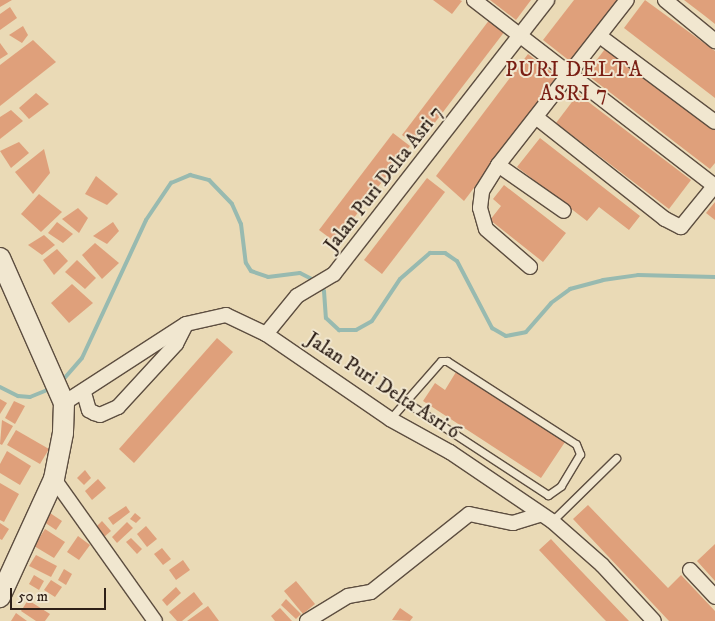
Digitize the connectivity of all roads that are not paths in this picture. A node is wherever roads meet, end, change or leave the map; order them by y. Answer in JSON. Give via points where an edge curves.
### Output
{"nodes":[{"id":1,"x":474,"y":0,"type":"edge"},
{"id":2,"x":547,"y":0,"type":"edge"},
{"id":3,"x":627,"y":0,"type":"edge"},
{"id":4,"x":664,"y":0,"type":"edge"},
{"id":5,"x":521,"y":35,"type":"junction"},
{"id":6,"x":601,"y":37,"type":"junction"},
{"id":7,"x":715,"y":41,"type":"edge"},
{"id":8,"x":571,"y":73,"type":"junction"},
{"id":9,"x":537,"y":118,"type":"junction"},
{"id":10,"x":715,"y":122,"type":"edge"},
{"id":11,"x":498,"y":165,"type":"junction"},
{"id":12,"x":715,"y":186,"type":"edge"},
{"id":13,"x":564,"y":211,"type":"dead end"},
{"id":14,"x":0,"y":258,"type":"edge"},
{"id":15,"x":530,"y":267,"type":"dead end"},
{"id":16,"x":186,"y":324,"type":"junction"},
{"id":17,"x":266,"y":334,"type":"junction"},
{"id":18,"x":84,"y":393,"type":"junction"},
{"id":19,"x":62,"y":398,"type":"junction"},
{"id":20,"x":406,"y":402,"type":"junction"},
{"id":21,"x":390,"y":419,"type":"junction"},
{"id":22,"x":616,"y":458,"type":"dead end"},
{"id":23,"x":54,"y":479,"type":"junction"},
{"id":24,"x":546,"y":518,"type":"junction"},
{"id":25,"x":690,"y":570,"type":"dead end"},
{"id":26,"x":0,"y":597,"type":"edge"},
{"id":27,"x":715,"y":597,"type":"edge"},
{"id":28,"x":154,"y":621,"type":"edge"},
{"id":29,"x":307,"y":621,"type":"edge"},
{"id":30,"x":654,"y":621,"type":"edge"}],
"edges":[{"from":1,"to":5,"type":"street"},
{"from":2,"to":5,"type":"street","name":"Jalan Puri Delta Asri 7"},
{"from":3,"to":6,"type":"street"},
{"from":4,"to":7,"type":"street"},
{"from":5,"to":8,"type":"street"},
{"from":5,"to":17,"type":"street","name":"Jalan Puri Delta Asri 7","via":[[334,274],[297,296]]},
{"from":6,"to":8,"type":"street"},
{"from":6,"to":10,"type":"street"},
{"from":8,"to":9,"type":"street"},
{"from":8,"to":12,"type":"street"},
{"from":9,"to":11,"type":"street"},
{"from":9,"to":12,"type":"street","via":[[665,219],[681,227]]},
{"from":11,"to":13,"type":"street"},
{"from":11,"to":15,"type":"street","via":[[482,191],[482,219],[486,229]]},
{"from":14,"to":19,"type":"main road"},
{"from":16,"to":17,"type":"street","name":"Jalan Puri Delta Asri 6","via":[[226,315]]},
{"from":16,"to":18,"type":"street","name":"Jalan Puri Delta Asri 6"},
{"from":16,"to":18,"type":"street","via":[[176,344],[118,407],[100,415],[94,414],[89,410]]},
{"from":17,"to":21,"type":"street","name":"Jalan Puri Delta Asri 6"},
{"from":18,"to":19,"type":"street","name":"Jalan Puri Delta Asri 6"},
{"from":19,"to":23,"type":"main road","via":[[63,433]]},
{"from":20,"to":20,"type":"lane","via":[[441,362],[448,361],[576,444],[580,454],[561,486],[548,495]]},
{"from":20,"to":21,"type":"lane"},
{"from":21,"to":24,"type":"street","name":"Jalan Puri Delta Asri 6","via":[[450,452]]},
{"from":22,"to":24,"type":"lane"},
{"from":23,"to":26,"type":"main road"},
{"from":23,"to":28,"type":"street"},
{"from":24,"to":29,"type":"street","via":[[513,522],[469,514],[371,592],[348,596]]},
{"from":24,"to":30,"type":"street","name":"Jalan Puri Delta Asri 6","via":[[602,565]]},
{"from":25,"to":27,"type":"street"}]}
